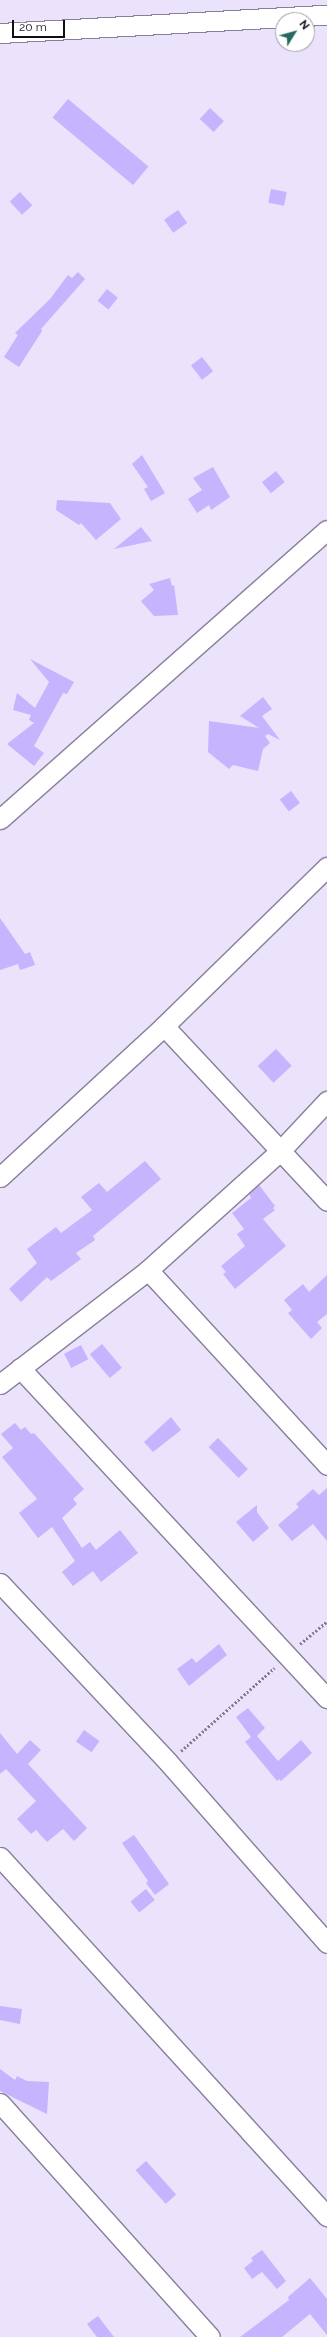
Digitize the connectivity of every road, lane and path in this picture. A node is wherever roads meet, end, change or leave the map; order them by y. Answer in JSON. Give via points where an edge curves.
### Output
{"nodes":[{"id":1,"x":327,"y":15,"type":"edge"},
{"id":2,"x":0,"y":33,"type":"edge"},
{"id":3,"x":327,"y":530,"type":"edge"},
{"id":4,"x":0,"y":819,"type":"edge"},
{"id":5,"x":327,"y":866,"type":"edge"},
{"id":6,"x":164,"y":1026,"type":"junction"},
{"id":7,"x":327,"y":1101,"type":"edge"},
{"id":8,"x":280,"y":1151,"type":"junction"},
{"id":9,"x":0,"y":1177,"type":"edge"},
{"id":10,"x":327,"y":1201,"type":"edge"},
{"id":11,"x":148,"y":1270,"type":"junction"},
{"id":12,"x":20,"y":1368,"type":"junction"},
{"id":13,"x":0,"y":1384,"type":"edge"},
{"id":14,"x":327,"y":1465,"type":"edge"},
{"id":15,"x":0,"y":1583,"type":"edge"},
{"id":16,"x":327,"y":1621,"type":"edge"},
{"id":17,"x":288,"y":1655,"type":"junction"},
{"id":18,"x":327,"y":1698,"type":"edge"},
{"id":19,"x":168,"y":1762,"type":"junction"},
{"id":20,"x":0,"y":1858,"type":"edge"},
{"id":21,"x":327,"y":1943,"type":"edge"},
{"id":22,"x":0,"y":2103,"type":"edge"},
{"id":23,"x":327,"y":2216,"type":"edge"},
{"id":24,"x":210,"y":2337,"type":"edge"}],
"edges":[{"from":1,"to":2,"type":"street"},
{"from":3,"to":4,"type":"street"},
{"from":5,"to":6,"type":"street"},
{"from":6,"to":8,"type":"street"},
{"from":6,"to":9,"type":"street"},
{"from":7,"to":8,"type":"street"},
{"from":8,"to":10,"type":"street"},
{"from":8,"to":11,"type":"street"},
{"from":11,"to":12,"type":"street"},
{"from":11,"to":14,"type":"street"},
{"from":12,"to":13,"type":"street"},
{"from":12,"to":17,"type":"street"},
{"from":15,"to":19,"type":"street"},
{"from":16,"to":17,"type":"path"},
{"from":17,"to":18,"type":"street"},
{"from":17,"to":19,"type":"path"},
{"from":19,"to":21,"type":"street"},
{"from":20,"to":23,"type":"street"},
{"from":22,"to":24,"type":"street"}]}
